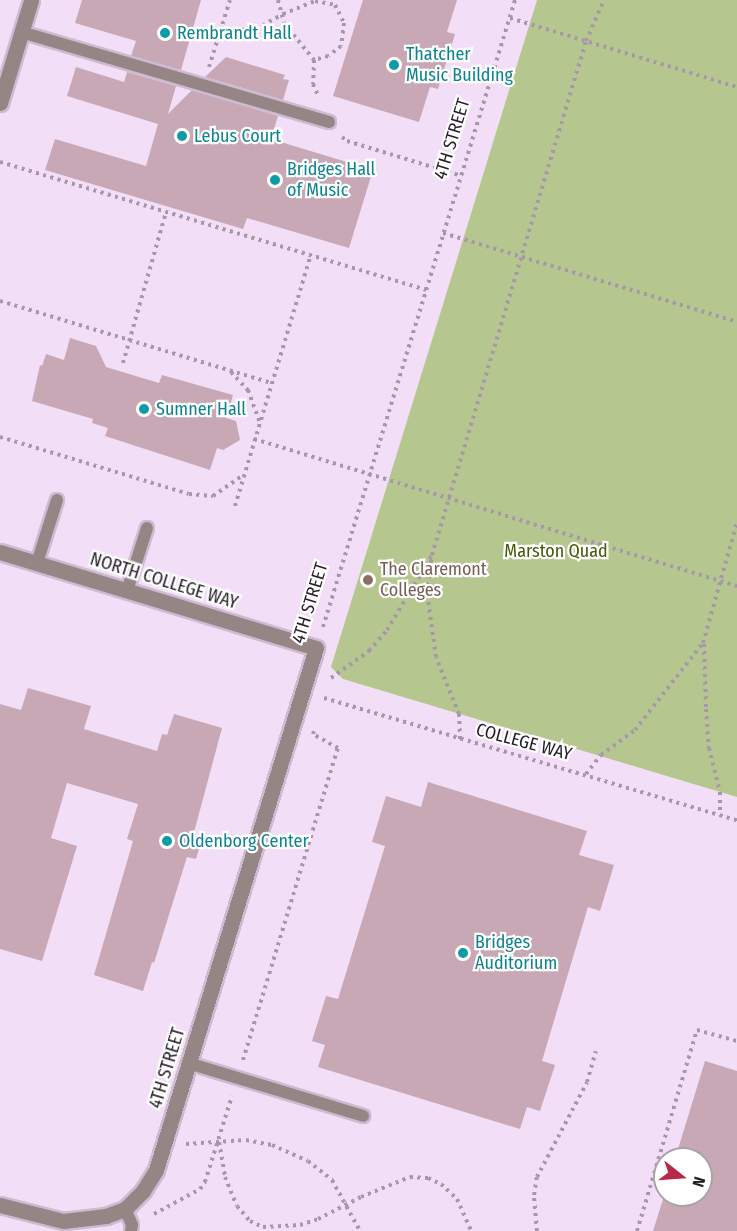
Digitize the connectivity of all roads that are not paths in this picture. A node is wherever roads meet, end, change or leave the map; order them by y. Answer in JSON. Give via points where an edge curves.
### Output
{"nodes":[{"id":1,"x":31,"y":0,"type":"edge"},
{"id":2,"x":21,"y":32,"type":"junction"},
{"id":3,"x":0,"y":103,"type":"edge"},
{"id":4,"x":329,"y":122,"type":"road end"},
{"id":5,"x":57,"y":500,"type":"dead end"},
{"id":6,"x":147,"y":528,"type":"dead end"},
{"id":7,"x":0,"y":552,"type":"edge"},
{"id":8,"x":37,"y":563,"type":"junction"},
{"id":9,"x":127,"y":591,"type":"junction"},
{"id":10,"x":316,"y":648,"type":"joint"},
{"id":11,"x":188,"y":1063,"type":"junction"},
{"id":12,"x":363,"y":1116,"type":"dead end"},
{"id":13,"x":0,"y":1205,"type":"edge"},
{"id":14,"x":125,"y":1209,"type":"junction"},
{"id":15,"x":131,"y":1228,"type":"edge"}],
"edges":[{"from":1,"to":2,"type":"street"},
{"from":2,"to":3,"type":"street"},
{"from":2,"to":4,"type":"lane"},
{"from":5,"to":8,"type":"lane"},
{"from":6,"to":9,"type":"lane"},
{"from":7,"to":8,"type":"street","name":"NORTH COLLEGE WAY"},
{"from":8,"to":9,"type":"street","name":"NORTH COLLEGE WAY"},
{"from":9,"to":10,"type":"street","name":"NORTH COLLEGE WAY"},
{"from":10,"to":11,"type":"street","name":"4TH STREET"},
{"from":11,"to":12,"type":"lane"},
{"from":11,"to":14,"type":"street","name":"4TH STREET","via":[[156,1170]]},
{"from":13,"to":14,"type":"street","via":[[63,1221],[106,1216]]},
{"from":14,"to":15,"type":"lane"}]}
